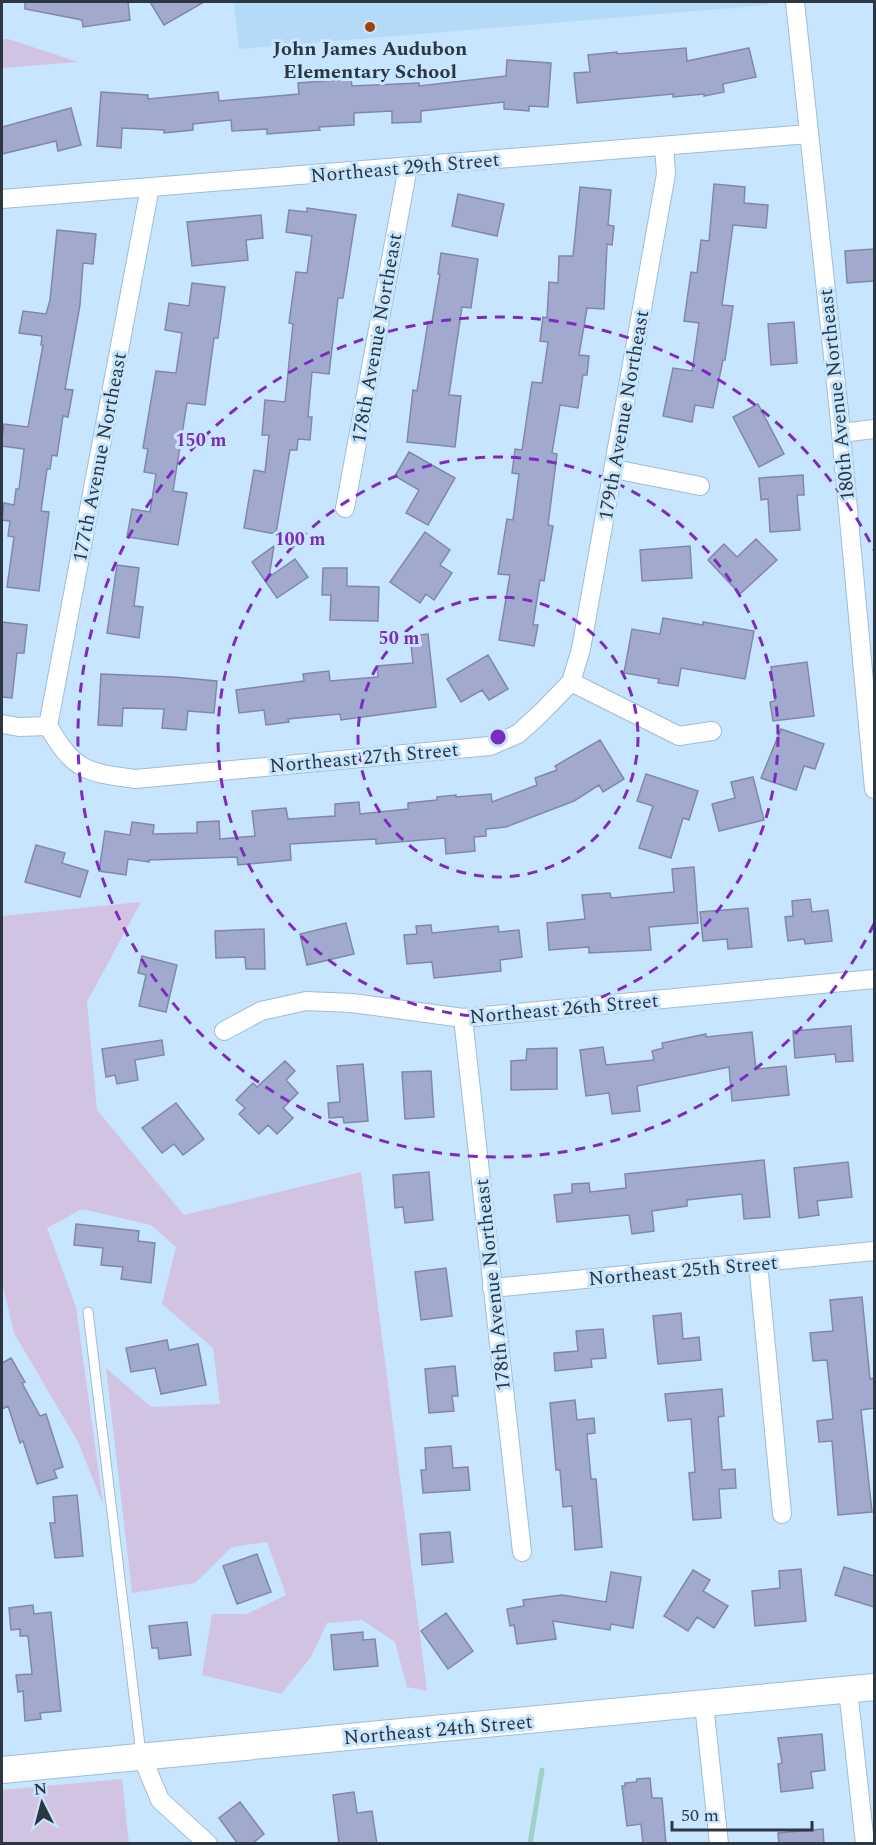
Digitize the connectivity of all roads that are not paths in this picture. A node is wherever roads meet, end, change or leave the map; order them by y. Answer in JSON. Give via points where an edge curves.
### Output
{"nodes":[{"id":1,"x":795,"y":2,"type":"edge"},
{"id":2,"x":809,"y":134,"type":"junction"},
{"id":3,"x":664,"y":146,"type":"junction"},
{"id":4,"x":408,"y":167,"type":"junction"},
{"id":5,"x":150,"y":187,"type":"junction"},
{"id":6,"x":2,"y":199,"type":"edge"},
{"id":7,"x":874,"y":429,"type":"edge"},
{"id":8,"x":841,"y":433,"type":"junction"},
{"id":9,"x":614,"y":469,"type":"junction"},
{"id":10,"x":700,"y":486,"type":"dead end"},
{"id":11,"x":345,"y":508,"type":"dead end"},
{"id":12,"x":571,"y":682,"type":"junction"},
{"id":13,"x":2,"y":724,"type":"edge"},
{"id":14,"x":48,"y":726,"type":"junction"},
{"id":15,"x":712,"y":731,"type":"dead end"},
{"id":16,"x":874,"y":789,"type":"edge"},
{"id":17,"x":874,"y":979,"type":"edge"},
{"id":18,"x":463,"y":1018,"type":"junction"},
{"id":19,"x":224,"y":1030,"type":"dead end"},
{"id":20,"x":874,"y":1251,"type":"edge"},
{"id":21,"x":758,"y":1263,"type":"junction"},
{"id":22,"x":492,"y":1288,"type":"junction"},
{"id":23,"x":88,"y":1312,"type":"dead end"},
{"id":24,"x":782,"y":1514,"type":"dead end"},
{"id":25,"x":522,"y":1552,"type":"dead end"},
{"id":26,"x":874,"y":1687,"type":"edge"},
{"id":27,"x":848,"y":1690,"type":"junction"},
{"id":28,"x":704,"y":1704,"type":"junction"},
{"id":29,"x":142,"y":1757,"type":"junction"},
{"id":30,"x":2,"y":1770,"type":"edge"},
{"id":31,"x":208,"y":1844,"type":"edge"},
{"id":32,"x":719,"y":1844,"type":"edge"},
{"id":33,"x":865,"y":1844,"type":"edge"}],
"edges":[{"from":1,"to":2,"type":"street","name":"180th Avenue Northeast"},
{"from":2,"to":3,"type":"street","name":"Northeast 29th Street"},
{"from":2,"to":8,"type":"street","name":"180th Avenue Northeast"},
{"from":3,"to":4,"type":"street","name":"Northeast 29th Street"},
{"from":3,"to":9,"type":"street","name":"179th Avenue Northeast","via":[[666,174]]},
{"from":4,"to":5,"type":"street","name":"Northeast 29th Street"},
{"from":4,"to":11,"type":"street","name":"178th Avenue Northeast"},
{"from":5,"to":6,"type":"street","name":"Northeast 29th Street"},
{"from":5,"to":14,"type":"street","name":"177th Avenue Northeast"},
{"from":7,"to":8,"type":"street"},
{"from":8,"to":16,"type":"street","name":"180th Avenue Northeast"},
{"from":9,"to":10,"type":"street"},
{"from":9,"to":12,"type":"street","name":"179th Avenue Northeast","via":[[581,649]]},
{"from":12,"to":14,"type":"street","name":"Northeast 27th Street","via":[[518,734],[490,746],[135,779],[78,766]]},
{"from":12,"to":15,"type":"street","via":[[679,736]]},
{"from":13,"to":14,"type":"street"},
{"from":17,"to":18,"type":"street","name":"Northeast 26th Street"},
{"from":18,"to":19,"type":"street","name":"Northeast 26th Street","via":[[306,1001],[261,1011]]},
{"from":18,"to":22,"type":"street","name":"178th Avenue Northeast"},
{"from":20,"to":21,"type":"street","name":"Northeast 25th Street"},
{"from":21,"to":22,"type":"street","name":"Northeast 25th Street"},
{"from":21,"to":24,"type":"street"},
{"from":22,"to":25,"type":"street","name":"178th Avenue Northeast"},
{"from":23,"to":29,"type":"lane"},
{"from":26,"to":27,"type":"main road","name":"Northeast 24th Street"},
{"from":27,"to":28,"type":"main road","name":"Northeast 24th Street"},
{"from":27,"to":33,"type":"street"},
{"from":28,"to":29,"type":"main road","name":"Northeast 24th Street"},
{"from":28,"to":32,"type":"street"},
{"from":29,"to":30,"type":"main road","name":"Northeast 24th Street"},
{"from":29,"to":31,"type":"street","via":[[160,1800]]}]}
